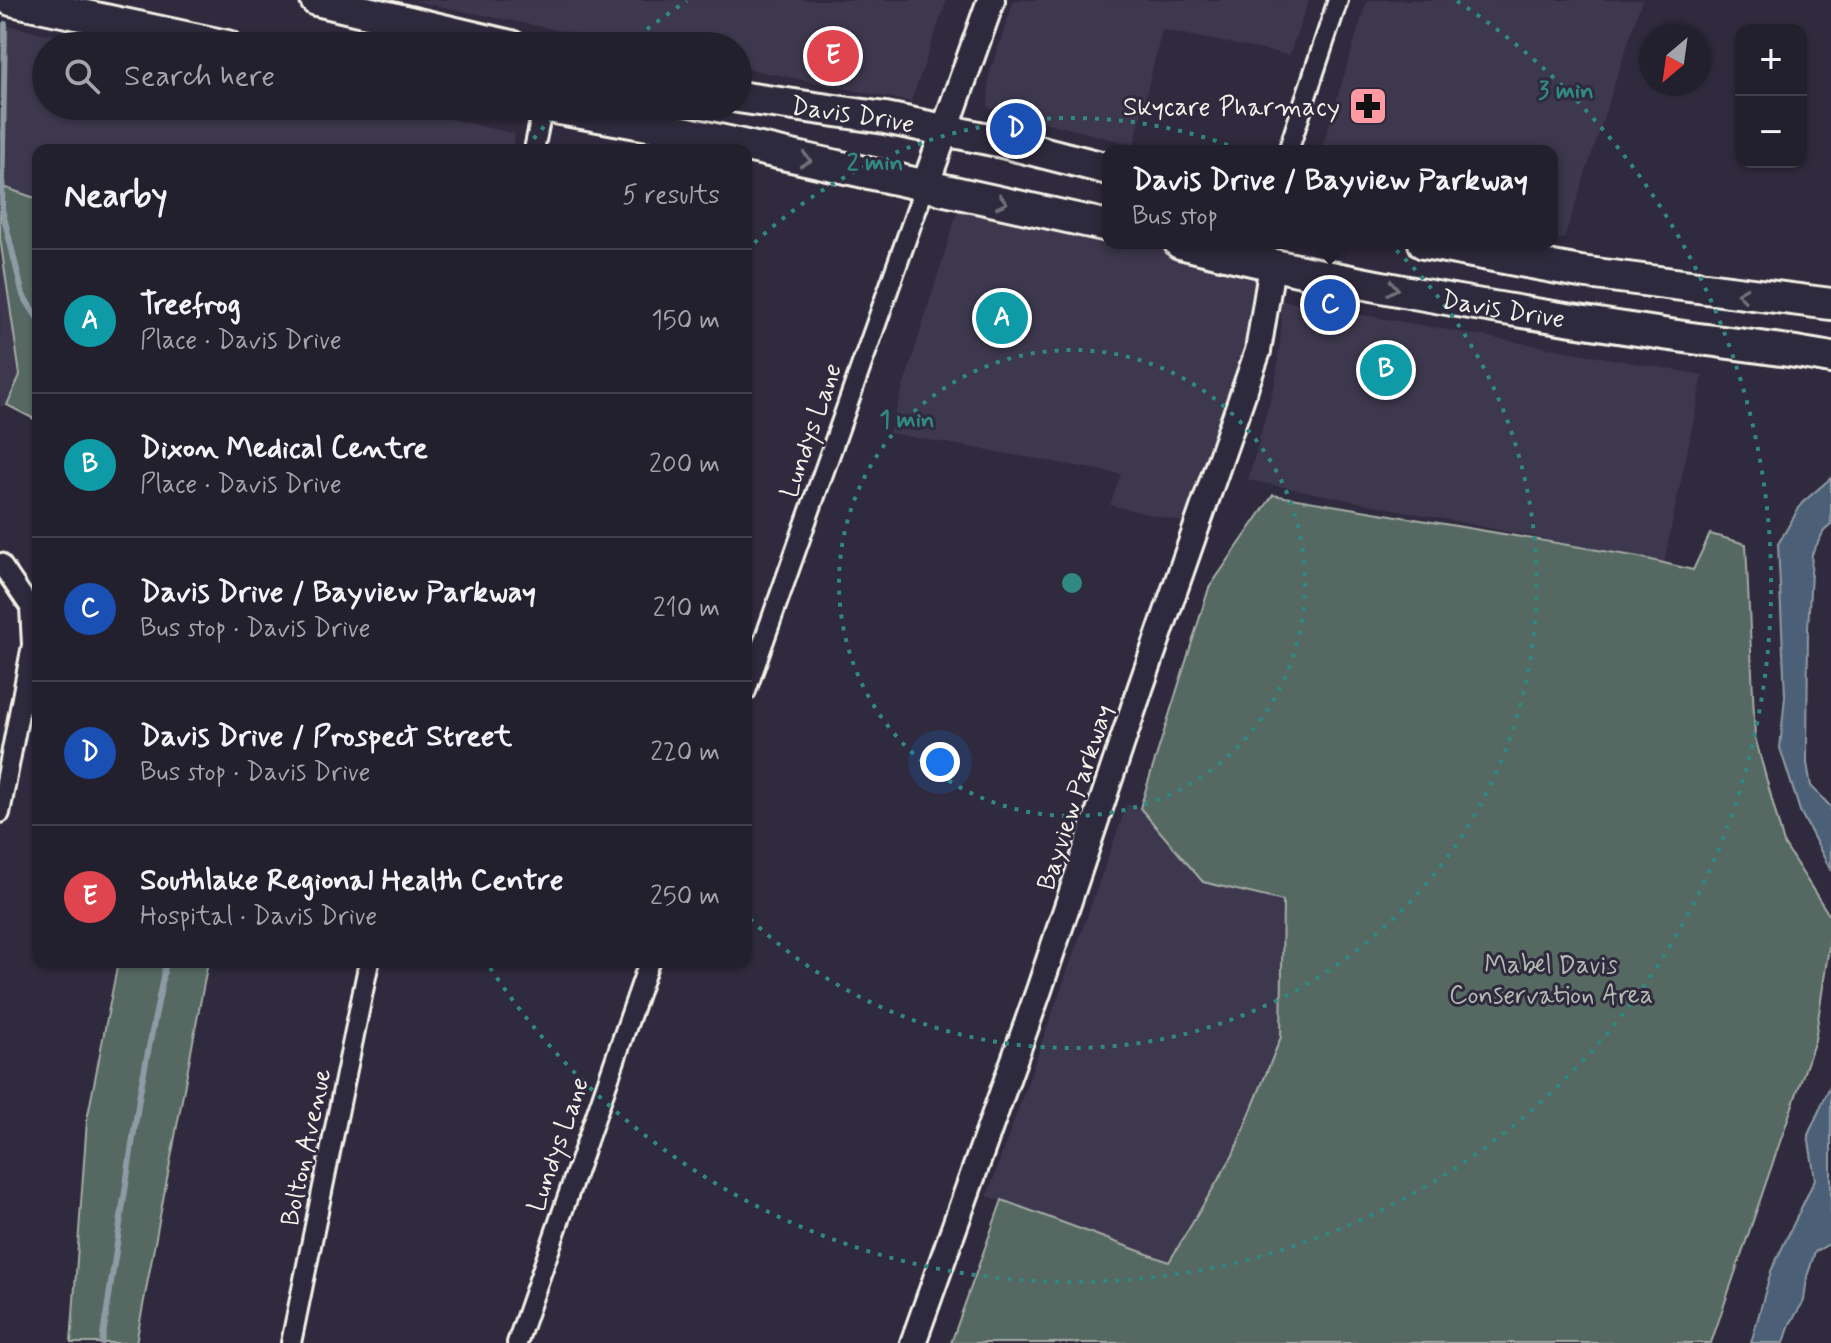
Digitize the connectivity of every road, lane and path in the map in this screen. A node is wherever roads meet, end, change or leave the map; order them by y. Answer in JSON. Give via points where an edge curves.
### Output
{"nodes":[{"id":1,"x":11,"y":0,"type":"edge"},
{"id":2,"x":316,"y":0,"type":"edge"},
{"id":3,"x":991,"y":0,"type":"edge"},
{"id":4,"x":1338,"y":0,"type":"edge"},
{"id":5,"x":161,"y":32,"type":"edge"},
{"id":6,"x":452,"y":32,"type":"edge"},
{"id":7,"x":752,"y":99,"type":"edge"},
{"id":8,"x":540,"y":120,"type":"edge"},
{"id":9,"x":621,"y":120,"type":"edge"},
{"id":10,"x":946,"y":130,"type":"junction"},
{"id":11,"x":535,"y":144,"type":"edge"},
{"id":12,"x":737,"y":144,"type":"edge"},
{"id":13,"x":1290,"y":145,"type":"edge"},
{"id":14,"x":752,"y":147,"type":"edge"},
{"id":15,"x":1102,"y":168,"type":"edge"},
{"id":16,"x":925,"y":186,"type":"junction"},
{"id":17,"x":1102,"y":225,"type":"edge"},
{"id":18,"x":1204,"y":249,"type":"edge"},
{"id":19,"x":1456,"y":249,"type":"edge"},
{"id":20,"x":1272,"y":266,"type":"junction"},
{"id":21,"x":1826,"y":304,"type":"edge"},
{"id":22,"x":1823,"y":356,"type":"edge"},
{"id":23,"x":0,"y":563,"type":"edge"},
{"id":24,"x":752,"y":671,"type":"edge"},
{"id":25,"x":0,"y":810,"type":"edge"},
{"id":26,"x":368,"y":968,"type":"edge"},
{"id":27,"x":647,"y":968,"type":"edge"},
{"id":28,"x":291,"y":1343,"type":"edge"},
{"id":29,"x":517,"y":1343,"type":"edge"},
{"id":30,"x":913,"y":1343,"type":"edge"}],
"edges":[{"from":1,"to":5,"type":"main road"},
{"from":2,"to":6,"type":"main road"},
{"from":3,"to":10,"type":"main road"},
{"from":4,"to":13,"type":"street"},
{"from":7,"to":10,"type":"main road","name":"Davis Drive"},
{"from":8,"to":11,"type":"street"},
{"from":9,"to":12,"type":"main road","name":"Davis Drive","one_way":true},
{"from":10,"to":15,"type":"main road","name":"Davis Drive"},
{"from":10,"to":16,"type":"main road"},
{"from":14,"to":16,"type":"main road","name":"Davis Drive","one_way":true},
{"from":16,"to":17,"type":"main road","name":"Davis Drive","one_way":true},
{"from":16,"to":24,"type":"street","name":"Lundys Lane"},
{"from":18,"to":20,"type":"main road","name":"Davis Drive"},
{"from":21,"to":19,"type":"main road","name":"Davis Drive","one_way":true,"via":[[1580,272]]},
{"from":20,"to":22,"type":"main road","name":"Davis Drive","one_way":true,"via":[[1656,333]]},
{"from":20,"to":30,"type":"street","name":"Bayview Parkway","via":[[1258,351]]},
{"from":23,"to":25,"type":"street","via":[[30,607],[32,645]]},
{"from":26,"to":28,"type":"street","name":"Bolton Avenue"},
{"from":27,"to":29,"type":"street","name":"Lundys Lane"}]}
